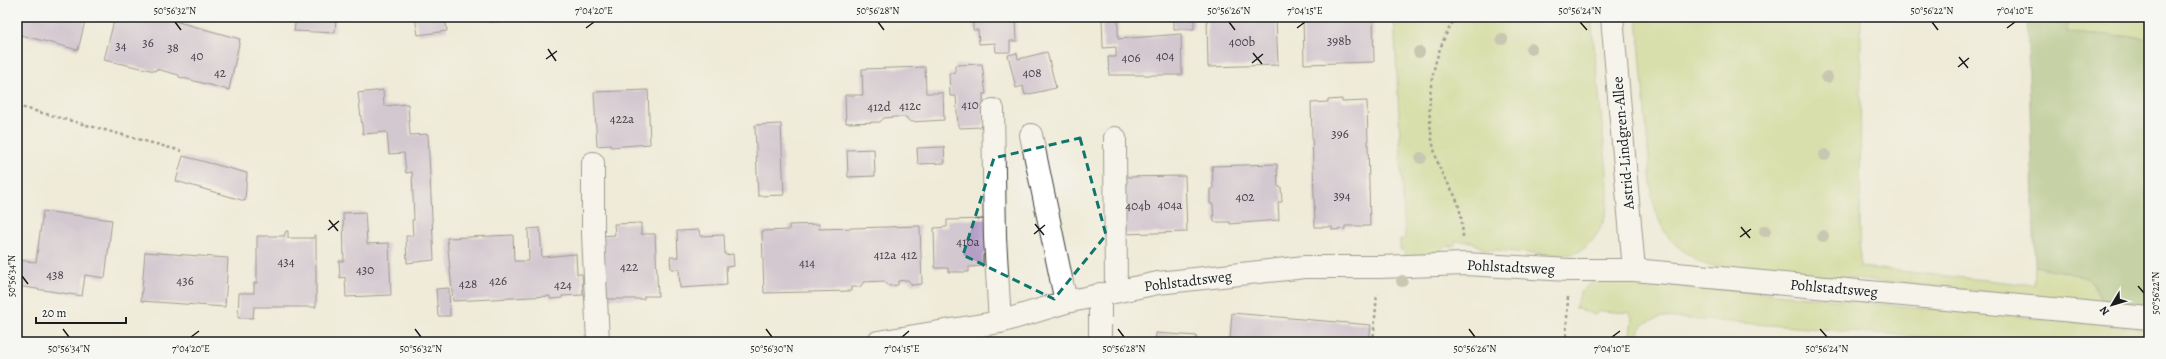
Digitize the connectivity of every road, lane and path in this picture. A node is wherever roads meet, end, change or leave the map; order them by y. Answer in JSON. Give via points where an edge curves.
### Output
{"nodes":[{"id":1,"x":1456,"y":17,"type":"edge"},
{"id":2,"x":1612,"y":17,"type":"edge"},
{"id":3,"x":17,"y":106,"type":"edge"},
{"id":4,"x":993,"y":110,"type":"dead end"},
{"id":5,"x":1031,"y":135,"type":"dead end"},
{"id":6,"x":1115,"y":138,"type":"dead end"},
{"id":7,"x":185,"y":152,"type":"dead end"},
{"id":8,"x":593,"y":163,"type":"dead end"},
{"id":9,"x":1465,"y":264,"type":"junction"},
{"id":10,"x":1379,"y":267,"type":"junction"},
{"id":11,"x":1569,"y":270,"type":"junction"},
{"id":12,"x":1634,"y":270,"type":"junction"},
{"id":13,"x":1108,"y":292,"type":"junction"},
{"id":14,"x":1066,"y":302,"type":"junction"},
{"id":15,"x":2149,"y":318,"type":"edge"},
{"id":16,"x":1000,"y":322,"type":"junction"},
{"id":17,"x":598,"y":342,"type":"edge"},
{"id":18,"x":878,"y":342,"type":"edge"},
{"id":19,"x":1100,"y":342,"type":"edge"},
{"id":20,"x":1373,"y":342,"type":"edge"},
{"id":21,"x":1566,"y":342,"type":"edge"}],
"edges":[{"from":1,"to":9,"type":"path","via":[[1436,56],[1430,108],[1439,166],[1454,195],[1461,216]]},
{"from":2,"to":12,"type":"street","name":"Astrid-Lindgren-Allee"},
{"from":3,"to":7,"type":"path"},
{"from":4,"to":16,"type":"street","via":[[995,238]]},
{"from":5,"to":14,"type":"street"},
{"from":6,"to":13,"type":"street"},
{"from":8,"to":17,"type":"street"},
{"from":9,"to":10,"type":"street","name":"Pohlstadtsweg"},
{"from":9,"to":11,"type":"street","name":"Pohlstadtsweg"},
{"from":10,"to":13,"type":"street","name":"Pohlstadtsweg","via":[[1305,267],[1158,283]]},
{"from":10,"to":20,"type":"path"},
{"from":11,"to":12,"type":"street","name":"Pohlstadtsweg"},
{"from":11,"to":21,"type":"path"},
{"from":12,"to":15,"type":"street","name":"Pohlstadtsweg"},
{"from":13,"to":14,"type":"street","name":"Pohlstadtsweg"},
{"from":13,"to":19,"type":"street"},
{"from":14,"to":16,"type":"street","name":"Pohlstadtsweg"},
{"from":16,"to":18,"type":"street","name":"Pohlstadtsweg"}]}
